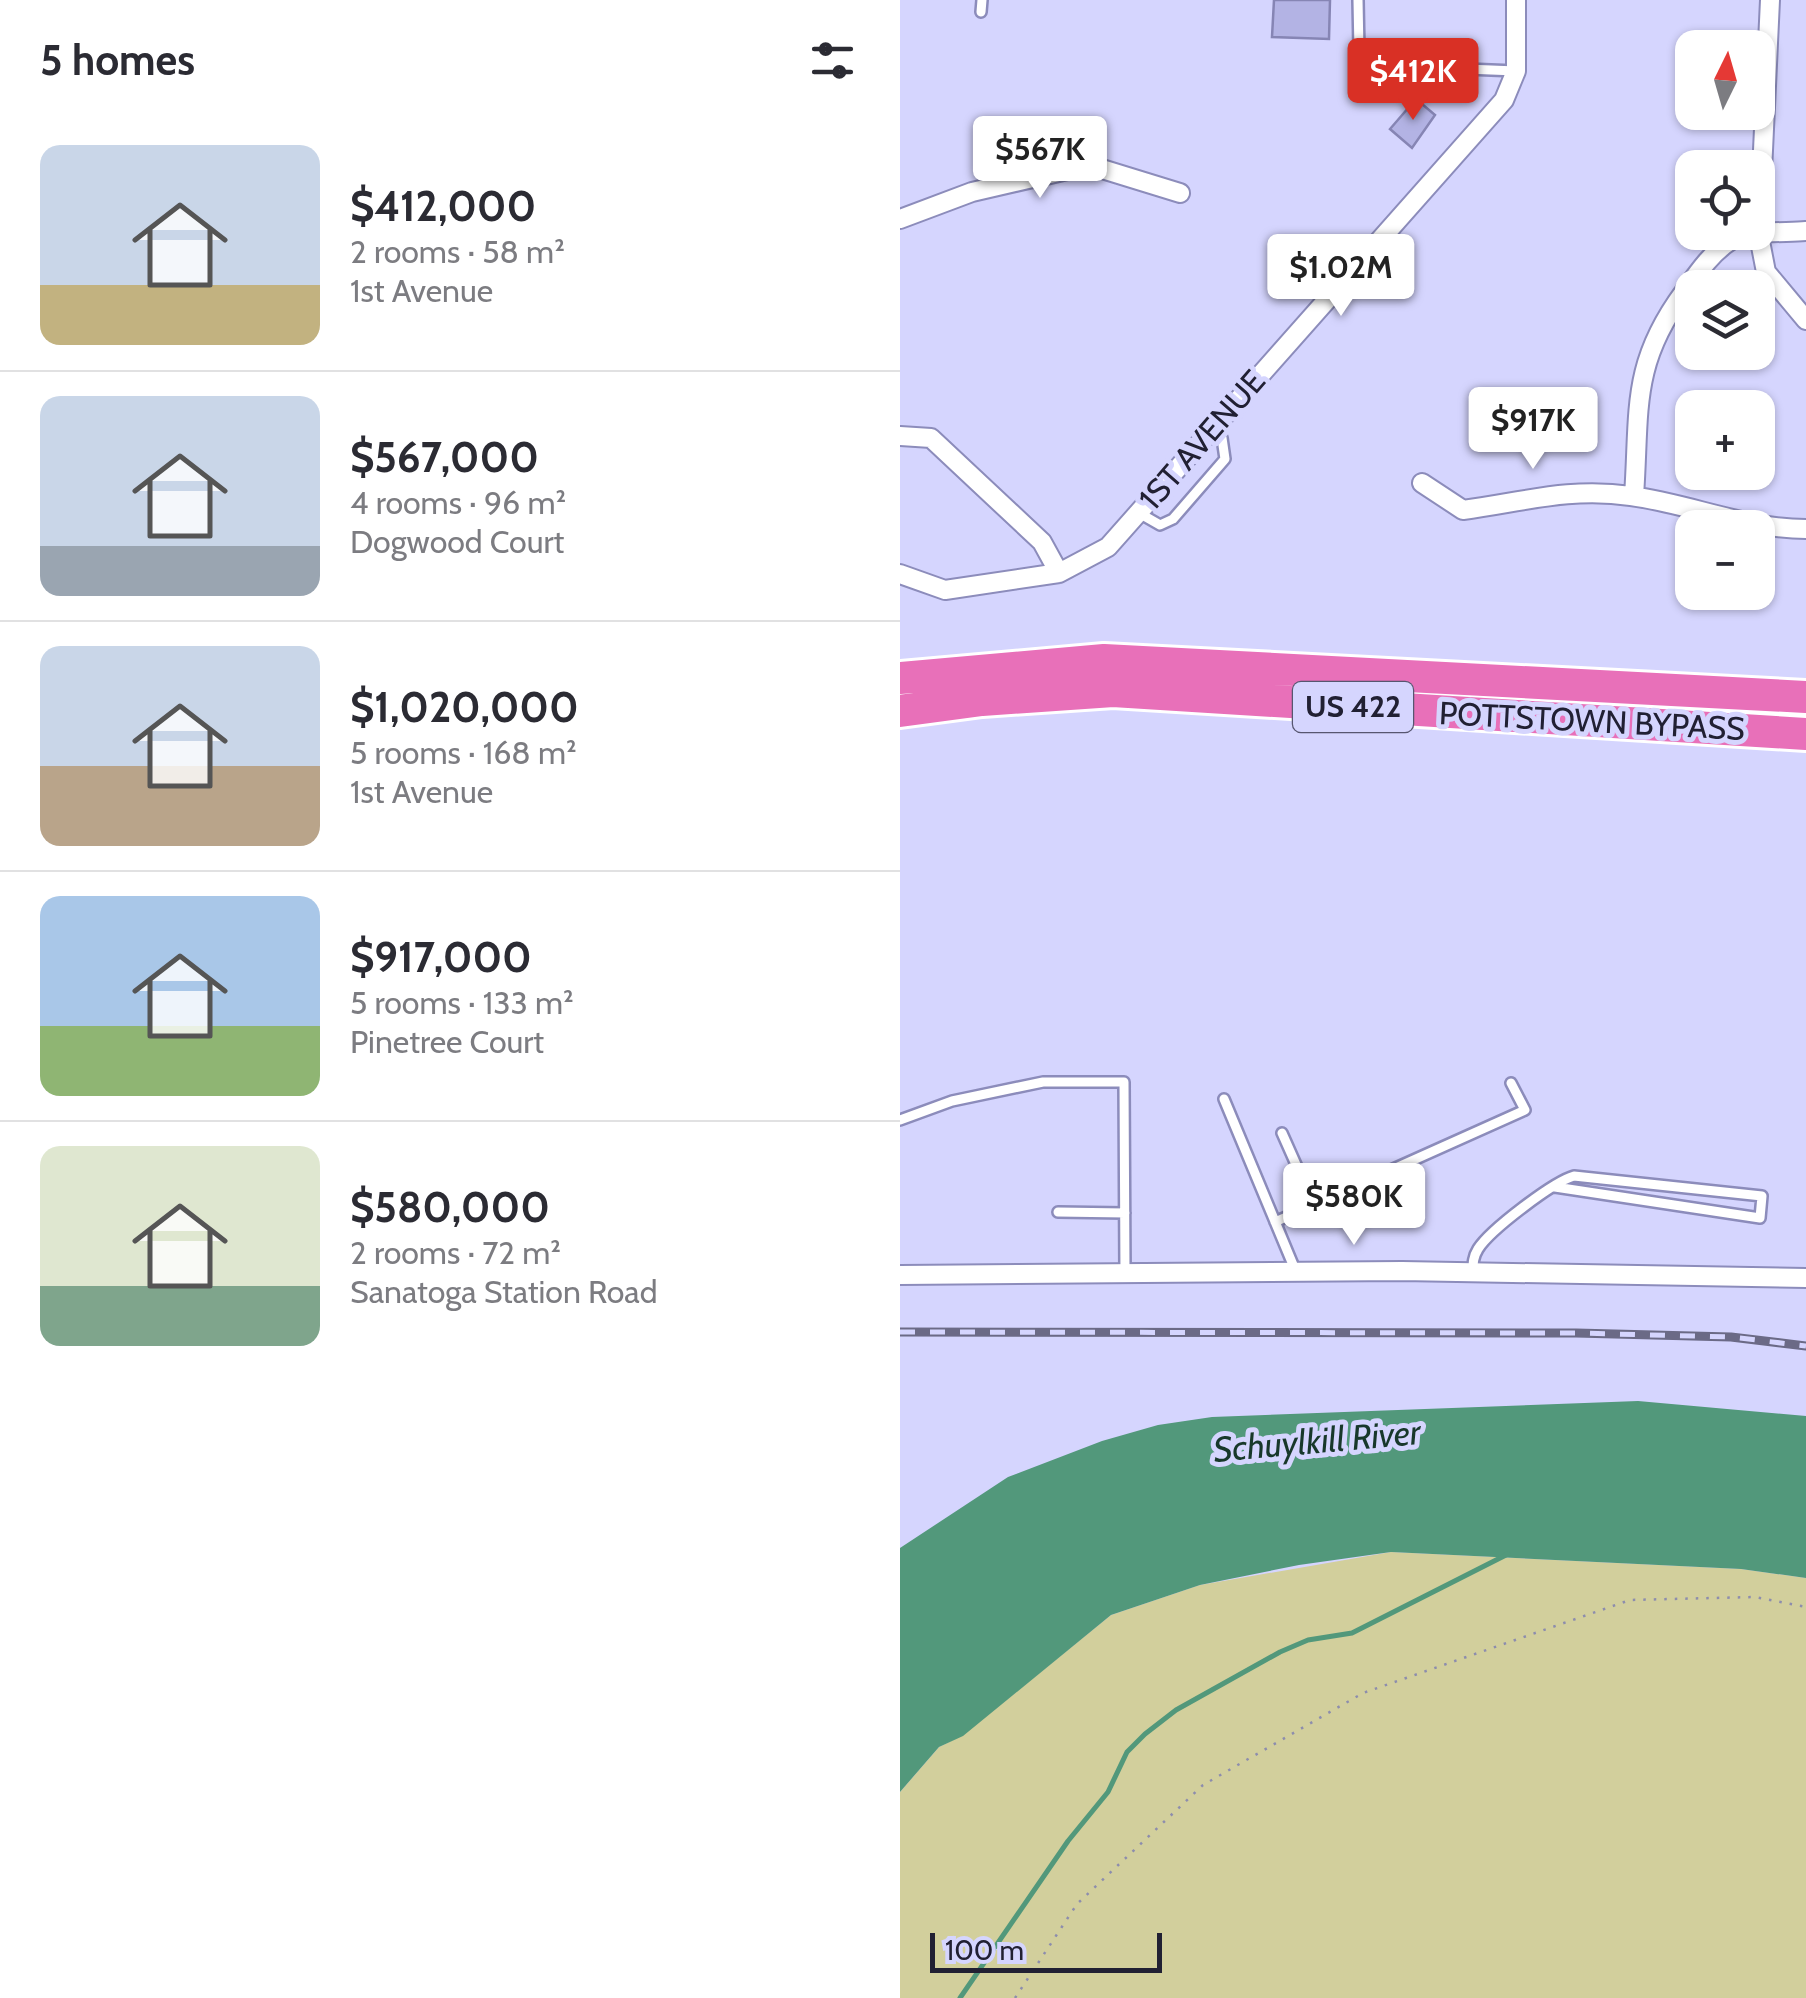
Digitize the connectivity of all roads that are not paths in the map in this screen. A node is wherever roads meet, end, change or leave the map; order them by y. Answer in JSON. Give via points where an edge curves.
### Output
{"nodes":[{"id":1,"x":982,"y":0,"type":"edge"},
{"id":2,"x":1358,"y":0,"type":"edge"},
{"id":3,"x":1516,"y":0,"type":"edge"},
{"id":4,"x":1770,"y":0,"type":"edge"},
{"id":5,"x":981,"y":12,"type":"dead end"},
{"id":6,"x":1516,"y":71,"type":"junction"},
{"id":7,"x":1764,"y":150,"type":"edge"},
{"id":8,"x":1180,"y":192,"type":"dead end"},
{"id":9,"x":900,"y":219,"type":"edge"},
{"id":10,"x":1806,"y":231,"type":"edge"},
{"id":11,"x":1775,"y":234,"type":"edge"},
{"id":12,"x":1720,"y":250,"type":"edge"},
{"id":13,"x":1762,"y":250,"type":"edge"},
{"id":14,"x":1806,"y":320,"type":"edge"},
{"id":15,"x":1212,"y":428,"type":"junction"},
{"id":16,"x":900,"y":436,"type":"edge"},
{"id":17,"x":1422,"y":484,"type":"dead end"},
{"id":18,"x":1634,"y":496,"type":"junction"},
{"id":19,"x":1140,"y":513,"type":"junction"},
{"id":20,"x":1806,"y":529,"type":"edge"},
{"id":21,"x":1059,"y":573,"type":"junction"},
{"id":22,"x":900,"y":574,"type":"edge"},
{"id":23,"x":900,"y":678,"type":"edge"},
{"id":24,"x":1806,"y":697,"type":"edge"},
{"id":25,"x":900,"y":711,"type":"edge"},
{"id":26,"x":1806,"y":734,"type":"edge"},
{"id":27,"x":1511,"y":1083,"type":"dead end"},
{"id":28,"x":1224,"y":1099,"type":"dead end"},
{"id":29,"x":900,"y":1120,"type":"edge"},
{"id":30,"x":1282,"y":1132,"type":"dead end"},
{"id":31,"x":1556,"y":1188,"type":"junction"},
{"id":32,"x":1314,"y":1204,"type":"junction"},
{"id":33,"x":1058,"y":1212,"type":"dead end"},
{"id":34,"x":1125,"y":1213,"type":"junction"},
{"id":35,"x":1275,"y":1222,"type":"junction"},
{"id":36,"x":1296,"y":1272,"type":"junction"},
{"id":37,"x":1472,"y":1272,"type":"junction"},
{"id":38,"x":1125,"y":1273,"type":"junction"},
{"id":39,"x":900,"y":1275,"type":"edge"},
{"id":40,"x":1806,"y":1278,"type":"edge"}],
"edges":[{"from":1,"to":5,"type":"lane"},
{"from":2,"to":6,"type":"lane","via":[[1359,51],[1367,65]]},
{"from":3,"to":6,"type":"street","name":"1ST AVENUE"},
{"from":4,"to":7,"type":"street"},
{"from":6,"to":15,"type":"street","name":"1ST AVENUE","via":[[1491,116]]},
{"from":8,"to":9,"type":"street","via":[[1089,165],[972,192]]},
{"from":10,"to":11,"type":"street"},
{"from":12,"to":18,"type":"street","via":[[1654,334],[1639,388]]},
{"from":13,"to":14,"type":"street","via":[[1766,272]]},
{"from":15,"to":19,"type":"street","name":"1ST AVENUE"},
{"from":15,"to":19,"type":"lane","via":[[1226,449],[1214,471],[1173,519],[1160,525]]},
{"from":16,"to":21,"type":"street","via":[[930,438],[1042,542]]},
{"from":17,"to":18,"type":"street","via":[[1463,510],[1552,492]]},
{"from":18,"to":20,"type":"street"},
{"from":19,"to":21,"type":"street","name":"1ST AVENUE","via":[[1108,547]]},
{"from":21,"to":22,"type":"street","name":"1ST AVENUE","via":[[945,590]]},
{"from":23,"to":24,"type":"highway","name":"POTTSTOWN BYPASS","number":"US 422","via":[[1104,660]]},
{"from":25,"to":26,"type":"highway","name":"POTTSTOWN BYPASS","number":"US 422","via":[[1113,691]]},
{"from":27,"to":32,"type":"lane","via":[[1525,1110]]},
{"from":28,"to":35,"type":"lane"},
{"from":29,"to":34,"type":"lane","via":[[952,1101],[1043,1082],[1124,1082]]},
{"from":30,"to":32,"type":"lane"},
{"from":31,"to":31,"type":"lane","via":[[1659,1205],[1760,1218],[1762,1196],[1586,1175]]},
{"from":31,"to":37,"type":"lane","via":[[1480,1246]]},
{"from":32,"to":35,"type":"lane"},
{"from":33,"to":34,"type":"lane"},
{"from":34,"to":38,"type":"lane"},
{"from":35,"to":36,"type":"lane"},
{"from":36,"to":37,"type":"street"},
{"from":36,"to":38,"type":"street"},
{"from":37,"to":40,"type":"street"},
{"from":38,"to":39,"type":"street"}]}
